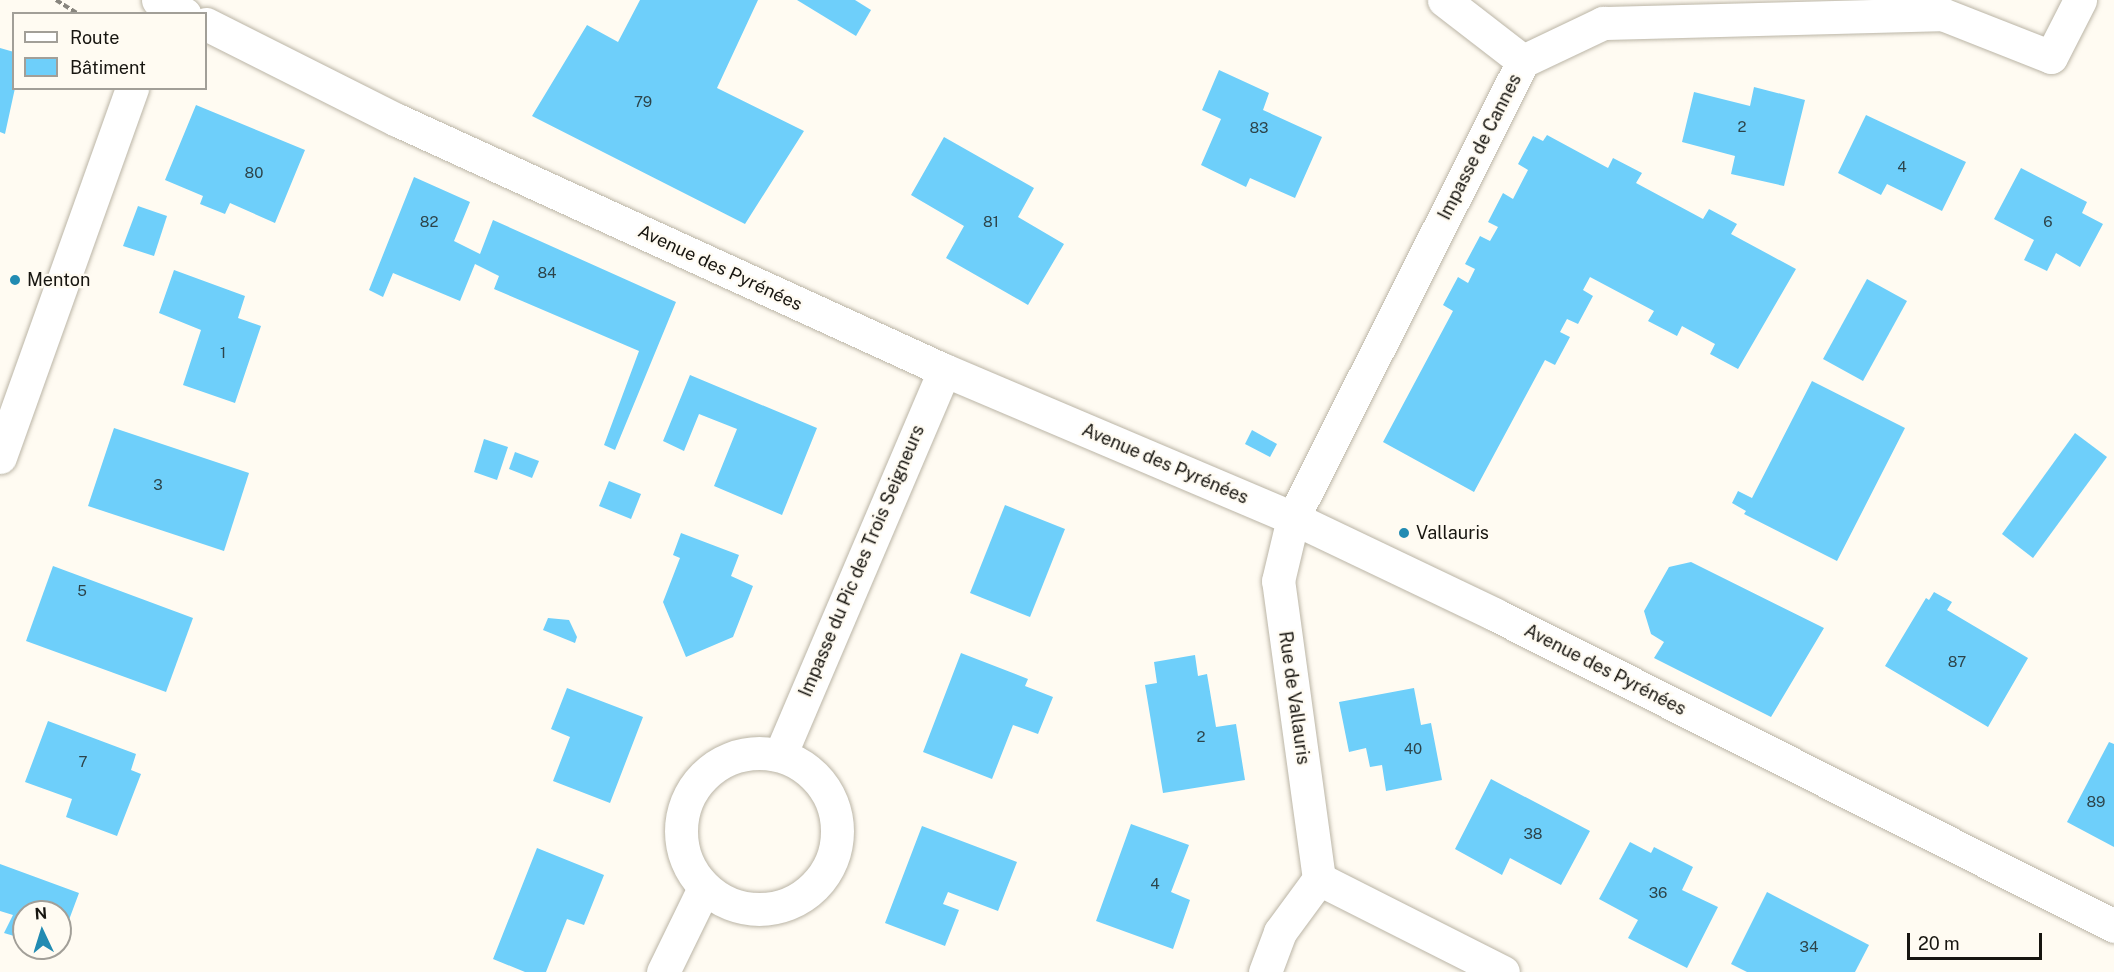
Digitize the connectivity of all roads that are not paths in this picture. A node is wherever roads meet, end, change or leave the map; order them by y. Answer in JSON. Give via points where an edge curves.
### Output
{"nodes":[{"id":1,"x":157,"y":0,"type":"edge"},
{"id":2,"x":1444,"y":0,"type":"edge"},
{"id":3,"x":2080,"y":0,"type":"edge"},
{"id":4,"x":1946,"y":7,"type":"edge"},
{"id":5,"x":180,"y":12,"type":"edge"},
{"id":6,"x":207,"y":25,"type":"edge"},
{"id":7,"x":1523,"y":61,"type":"junction"},
{"id":8,"x":131,"y":90,"type":"edge"},
{"id":9,"x":944,"y":370,"type":"junction"},
{"id":10,"x":0,"y":454,"type":"edge"},
{"id":11,"x":1293,"y":518,"type":"junction"},
{"id":12,"x":781,"y":753,"type":"junction"},
{"id":13,"x":1319,"y":879,"type":"junction"},
{"id":14,"x":704,"y":888,"type":"junction"},
{"id":15,"x":2114,"y":926,"type":"edge"},
{"id":16,"x":663,"y":972,"type":"edge"},
{"id":17,"x":1265,"y":972,"type":"edge"},
{"id":18,"x":1503,"y":972,"type":"edge"}],
"edges":[{"from":1,"to":5,"type":"street"},
{"from":2,"to":7,"type":"street"},
{"from":3,"to":4,"type":"street","name":"Impasse de Cannes","via":[[2051,57]]},
{"from":4,"to":7,"type":"street","name":"Impasse de Cannes","via":[[1603,22]]},
{"from":6,"to":9,"type":"street","name":"Avenue des Pyrénées","via":[[397,120]]},
{"from":7,"to":11,"type":"street","name":"Impasse de Cannes"},
{"from":8,"to":10,"type":"street"},
{"from":9,"to":11,"type":"street","name":"Avenue des Pyrénées"},
{"from":9,"to":12,"type":"street","name":"Impasse du Pic des Trois Seigneurs"},
{"from":11,"to":13,"type":"street","name":"Rue de Vallauris","via":[[1278,581]]},
{"from":11,"to":15,"type":"street","name":"Avenue des Pyrénées","via":[[1494,614]]},
{"from":12,"to":14,"type":"street","via":[[742,755],[725,761],[693,789],[680,829],[684,856]]},
{"from":12,"to":14,"type":"street","via":[[811,772],[835,808],[838,834],[824,875],[806,895],[785,906],[758,910],[727,903]]},
{"from":13,"to":17,"type":"street","via":[[1280,932]]},
{"from":13,"to":18,"type":"street"},
{"from":14,"to":16,"type":"street"}]}
